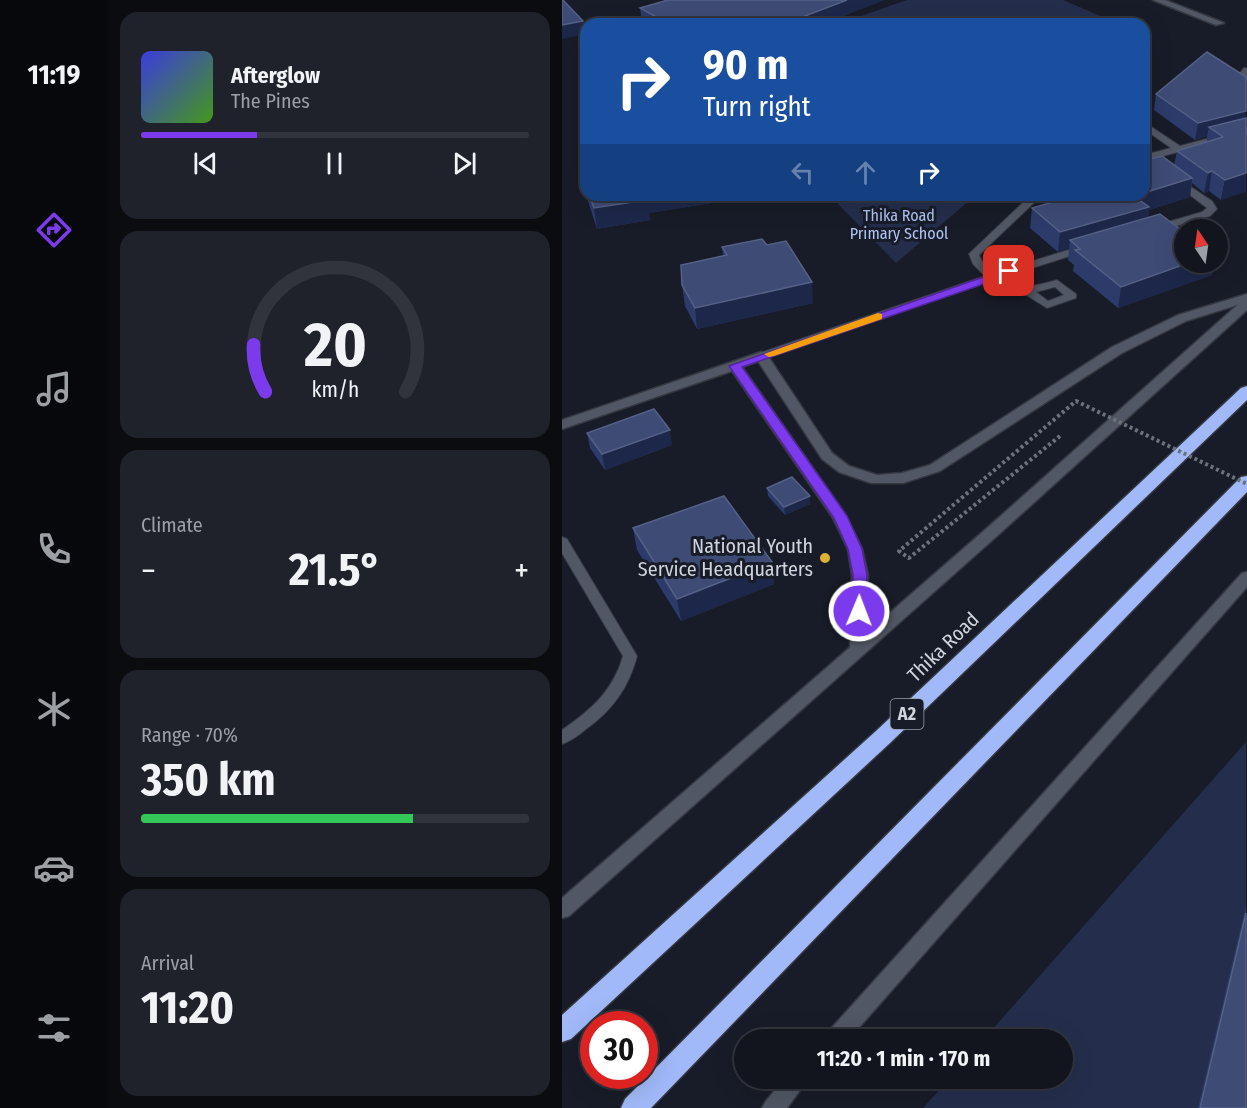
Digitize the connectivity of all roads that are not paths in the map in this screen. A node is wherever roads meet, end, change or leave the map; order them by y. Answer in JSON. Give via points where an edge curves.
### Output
{"nodes":[{"id":1,"x":1157,"y":0,"type":"edge"},
{"id":2,"x":1219,"y":23,"type":"dead end"},
{"id":3,"x":1246,"y":70,"type":"edge"},
{"id":4,"x":1246,"y":77,"type":"edge"},
{"id":5,"x":1150,"y":129,"type":"edge"},
{"id":6,"x":1246,"y":131,"type":"edge"},
{"id":7,"x":1179,"y":148,"type":"junction"},
{"id":8,"x":1151,"y":162,"type":"edge"},
{"id":9,"x":1031,"y":201,"type":"edge"},
{"id":10,"x":1139,"y":233,"type":"edge"},
{"id":11,"x":1095,"y":246,"type":"edge"},
{"id":12,"x":992,"y":277,"type":"junction"},
{"id":13,"x":1027,"y":291,"type":"dead end"},
{"id":14,"x":1246,"y":297,"type":"edge"},
{"id":15,"x":1246,"y":303,"type":"edge"},
{"id":16,"x":762,"y":357,"type":"junction"},
{"id":17,"x":735,"y":366,"type":"junction"},
{"id":18,"x":1246,"y":391,"type":"edge"},
{"id":19,"x":562,"y":425,"type":"edge"},
{"id":20,"x":1246,"y":483,"type":"edge"},
{"id":21,"x":562,"y":542,"type":"edge"},
{"id":22,"x":1246,"y":577,"type":"edge"},
{"id":23,"x":858,"y":647,"type":"junction"},
{"id":24,"x":562,"y":738,"type":"edge"},
{"id":25,"x":562,"y":910,"type":"edge"},
{"id":26,"x":844,"y":1029,"type":"edge"},
{"id":27,"x":562,"y":1031,"type":"edge"},
{"id":28,"x":789,"y":1089,"type":"edge"},
{"id":29,"x":634,"y":1108,"type":"edge"},
{"id":30,"x":772,"y":1108,"type":"edge"}],
"edges":[{"from":1,"to":2,"type":"main road"},
{"from":3,"to":4,"type":"lane"},
{"from":5,"to":7,"type":"lane"},
{"from":6,"to":7,"type":"lane"},
{"from":7,"to":8,"type":"lane"},
{"from":8,"to":10,"type":"lane","via":[[1212,208],[1206,214]]},
{"from":9,"to":12,"type":"lane","via":[[974,254]]},
{"from":11,"to":12,"type":"lane"},
{"from":12,"to":13,"type":"lane"},
{"from":12,"to":16,"type":"lane"},
{"from":14,"to":16,"type":"main road","via":[[1182,318],[1117,350],[935,468],[903,478],[876,480],[844,469],[827,456]]},
{"from":15,"to":23,"type":"main road","via":[[1016,512]]},
{"from":16,"to":17,"type":"main road"},
{"from":17,"to":19,"type":"main road"},
{"from":17,"to":23,"type":"main road","via":[[840,516],[855,549],[860,575]]},
{"from":18,"to":27,"type":"highway","name":"Thika Road","number":"A2","via":[[883,737]]},
{"from":20,"to":29,"type":"highway"},
{"from":21,"to":24,"type":"lane","via":[[630,656],[626,678],[596,715]]},
{"from":22,"to":26,"type":"main road"},
{"from":23,"to":25,"type":"main road"},
{"from":28,"to":30,"type":"main road"}]}
